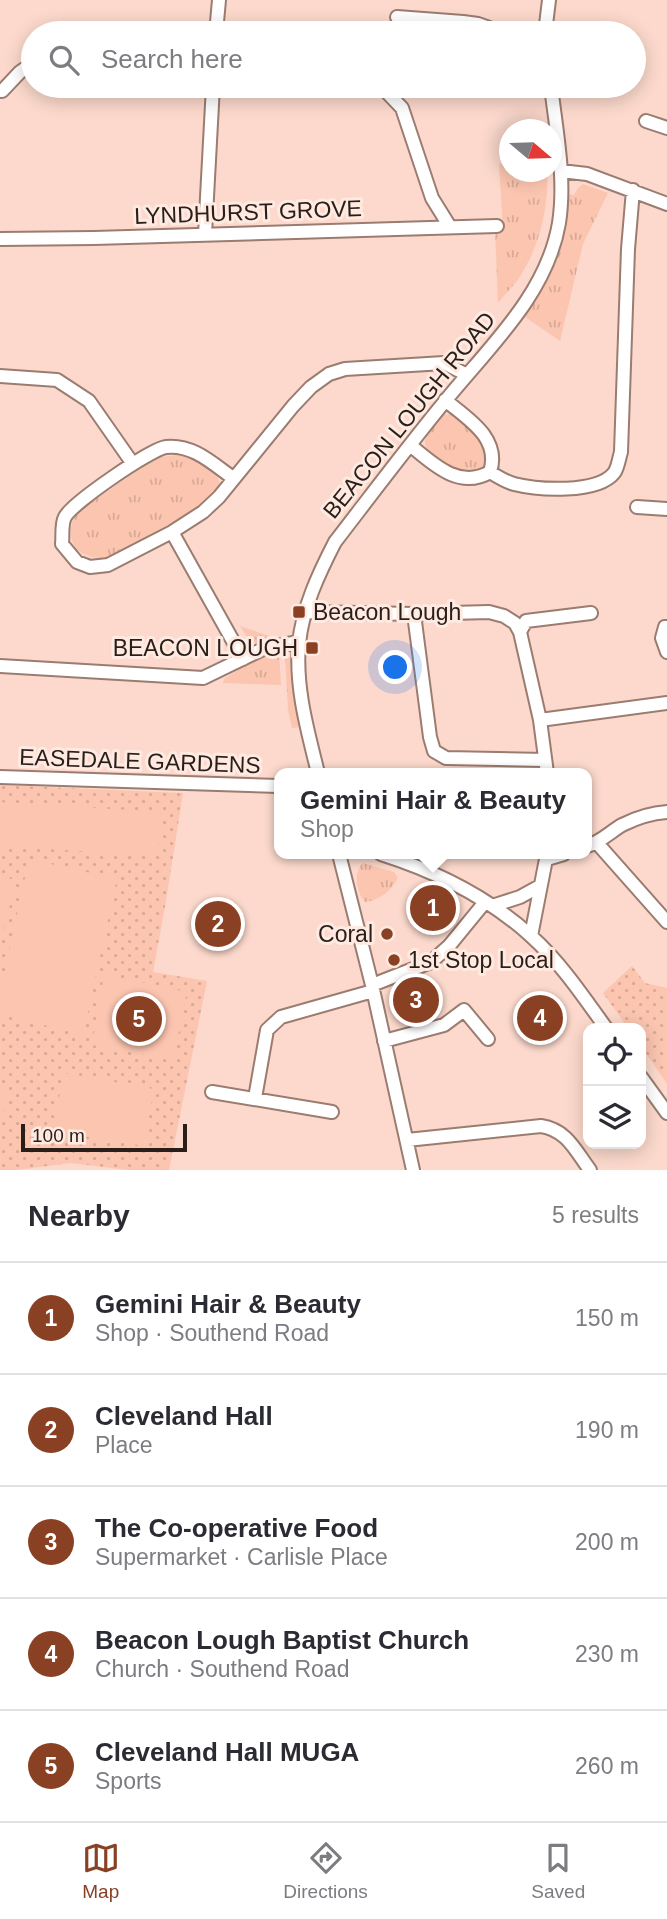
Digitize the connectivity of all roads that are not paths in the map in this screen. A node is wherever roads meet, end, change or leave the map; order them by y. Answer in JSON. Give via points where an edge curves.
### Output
{"nodes":[{"id":1,"x":219,"y":0,"type":"edge"},
{"id":2,"x":549,"y":0,"type":"edge"},
{"id":3,"x":397,"y":17,"type":"dead end"},
{"id":4,"x":217,"y":21,"type":"edge"},
{"id":5,"x":450,"y":21,"type":"edge"},
{"id":6,"x":546,"y":21,"type":"edge"},
{"id":7,"x":21,"y":71,"type":"edge"},
{"id":8,"x":2,"y":91,"type":"edge"},
{"id":9,"x":212,"y":98,"type":"edge"},
{"id":10,"x":392,"y":98,"type":"edge"},
{"id":11,"x":552,"y":98,"type":"edge"},
{"id":12,"x":555,"y":119,"type":"edge"},
{"id":13,"x":646,"y":121,"type":"dead end"},
{"id":14,"x":667,"y":128,"type":"edge"},
{"id":15,"x":562,"y":171,"type":"edge"},
{"id":16,"x":561,"y":182,"type":"edge"},
{"id":17,"x":633,"y":190,"type":"junction"},
{"id":18,"x":667,"y":204,"type":"edge"},
{"id":19,"x":497,"y":226,"type":"dead end"},
{"id":20,"x":450,"y":227,"type":"junction"},
{"id":21,"x":205,"y":234,"type":"junction"},
{"id":22,"x":0,"y":239,"type":"edge"},
{"id":23,"x":467,"y":375,"type":"junction"},
{"id":24,"x":0,"y":376,"type":"edge"},
{"id":25,"x":445,"y":400,"type":"junction"},
{"id":26,"x":410,"y":445,"type":"junction"},
{"id":27,"x":133,"y":464,"type":"junction"},
{"id":28,"x":490,"y":472,"type":"junction"},
{"id":29,"x":233,"y":478,"type":"junction"},
{"id":30,"x":637,"y":507,"type":"dead end"},
{"id":31,"x":667,"y":509,"type":"edge"},
{"id":32,"x":172,"y":532,"type":"junction"},
{"id":33,"x":306,"y":612,"type":"junction"},
{"id":34,"x":591,"y":613,"type":"dead end"},
{"id":35,"x":414,"y":614,"type":"junction"},
{"id":36,"x":667,"y":627,"type":"edge"},
{"id":37,"x":520,"y":632,"type":"junction"},
{"id":38,"x":299,"y":642,"type":"junction"},
{"id":39,"x":667,"y":652,"type":"edge"},
{"id":40,"x":243,"y":659,"type":"junction"},
{"id":41,"x":0,"y":666,"type":"edge"},
{"id":42,"x":667,"y":704,"type":"edge"},
{"id":43,"x":540,"y":720,"type":"junction"},
{"id":44,"x":546,"y":767,"type":"edge"},
{"id":45,"x":317,"y":768,"type":"edge"},
{"id":46,"x":0,"y":777,"type":"edge"},
{"id":47,"x":274,"y":786,"type":"edge"},
{"id":48,"x":667,"y":812,"type":"edge"},
{"id":49,"x":592,"y":845,"type":"edge"},
{"id":50,"x":340,"y":859,"type":"edge"},
{"id":51,"x":398,"y":859,"type":"edge"},
{"id":52,"x":546,"y":859,"type":"edge"},
{"id":53,"x":540,"y":886,"type":"junction"},
{"id":54,"x":489,"y":904,"type":"junction"},
{"id":55,"x":667,"y":922,"type":"edge"},
{"id":56,"x":531,"y":936,"type":"junction"},
{"id":57,"x":373,"y":988,"type":"junction"},
{"id":58,"x":602,"y":1023,"type":"edge"},
{"id":59,"x":488,"y":1039,"type":"dead end"},
{"id":60,"x":384,"y":1041,"type":"junction"},
{"id":61,"x":646,"y":1084,"type":"edge"},
{"id":62,"x":212,"y":1092,"type":"dead end"},
{"id":63,"x":254,"y":1098,"type":"junction"},
{"id":64,"x":332,"y":1112,"type":"dead end"},
{"id":65,"x":667,"y":1113,"type":"edge"},
{"id":66,"x":407,"y":1140,"type":"junction"},
{"id":67,"x":414,"y":1170,"type":"edge"},
{"id":68,"x":590,"y":1170,"type":"edge"}],
"edges":[{"from":1,"to":4,"type":"street"},
{"from":2,"to":6,"type":"street"},
{"from":3,"to":5,"type":"street"},
{"from":7,"to":8,"type":"street"},
{"from":9,"to":21,"type":"street"},
{"from":10,"to":20,"type":"street","via":[[402,108],[432,198]]},
{"from":11,"to":12,"type":"street","name":"BEACON LOUGH ROAD"},
{"from":13,"to":14,"type":"street"},
{"from":15,"to":17,"type":"street","via":[[576,171]]},
{"from":16,"to":23,"type":"street","name":"BEACON LOUGH ROAD","via":[[559,221],[548,262],[527,300]]},
{"from":17,"to":18,"type":"street"},
{"from":17,"to":28,"type":"street","via":[[621,452],[615,472],[601,483],[568,488],[512,484]]},
{"from":19,"to":20,"type":"street","name":"LYNDHURST GROVE"},
{"from":20,"to":21,"type":"street","name":"LYNDHURST GROVE"},
{"from":21,"to":22,"type":"street","name":"LYNDHURST GROVE"},
{"from":23,"to":25,"type":"street","name":"BEACON LOUGH ROAD"},
{"from":23,"to":29,"type":"street","via":[[444,362],[329,374],[293,406]]},
{"from":24,"to":27,"type":"street","via":[[57,380],[68,387],[89,401]]},
{"from":25,"to":26,"type":"street","name":"BEACON LOUGH ROAD"},
{"from":25,"to":28,"type":"street","via":[[486,437],[493,463]]},
{"from":26,"to":28,"type":"street","via":[[451,475],[472,479]]},
{"from":26,"to":33,"type":"street","name":"BEACON LOUGH ROAD","via":[[335,542]]},
{"from":27,"to":29,"type":"street","via":[[165,447],[192,449]]},
{"from":27,"to":32,"type":"street","via":[[63,518],[62,544],[76,562],[90,567],[108,565]]},
{"from":29,"to":32,"type":"street","via":[[203,512]]},
{"from":30,"to":31,"type":"street"},
{"from":32,"to":40,"type":"street"},
{"from":33,"to":35,"type":"street"},
{"from":33,"to":38,"type":"street","name":"BEACON LOUGH ROAD"},
{"from":34,"to":37,"type":"street","via":[[526,621]]},
{"from":35,"to":37,"type":"street","via":[[489,612],[515,623]]},
{"from":35,"to":44,"type":"street","via":[[434,751],[446,758]]},
{"from":36,"to":39,"type":"street","via":[[662,638]]},
{"from":37,"to":43,"type":"street"},
{"from":38,"to":40,"type":"street"},
{"from":38,"to":45,"type":"street","name":"BEACON LOUGH ROAD","via":[[300,689]]},
{"from":40,"to":41,"type":"street","via":[[203,678]]},
{"from":42,"to":43,"type":"street"},
{"from":43,"to":44,"type":"street"},
{"from":46,"to":47,"type":"street","name":"EASEDALE GARDENS"},
{"from":48,"to":49,"type":"street","via":[[621,826]]},
{"from":49,"to":55,"type":"street"},
{"from":50,"to":57,"type":"street"},
{"from":51,"to":54,"type":"street","via":[[439,875]]},
{"from":52,"to":53,"type":"street"},
{"from":53,"to":54,"type":"street","via":[[520,897]]},
{"from":53,"to":56,"type":"street"},
{"from":54,"to":56,"type":"street"},
{"from":54,"to":57,"type":"street","via":[[431,962]]},
{"from":56,"to":58,"type":"street"},
{"from":57,"to":60,"type":"street"},
{"from":57,"to":63,"type":"street","via":[[273,1023],[267,1030]]},
{"from":59,"to":60,"type":"street","via":[[464,1010],[444,1025]]},
{"from":60,"to":66,"type":"street"},
{"from":61,"to":65,"type":"street"},
{"from":62,"to":63,"type":"street"},
{"from":63,"to":64,"type":"street"},
{"from":66,"to":67,"type":"street"},
{"from":66,"to":68,"type":"street","via":[[541,1126],[562,1133]]}]}
